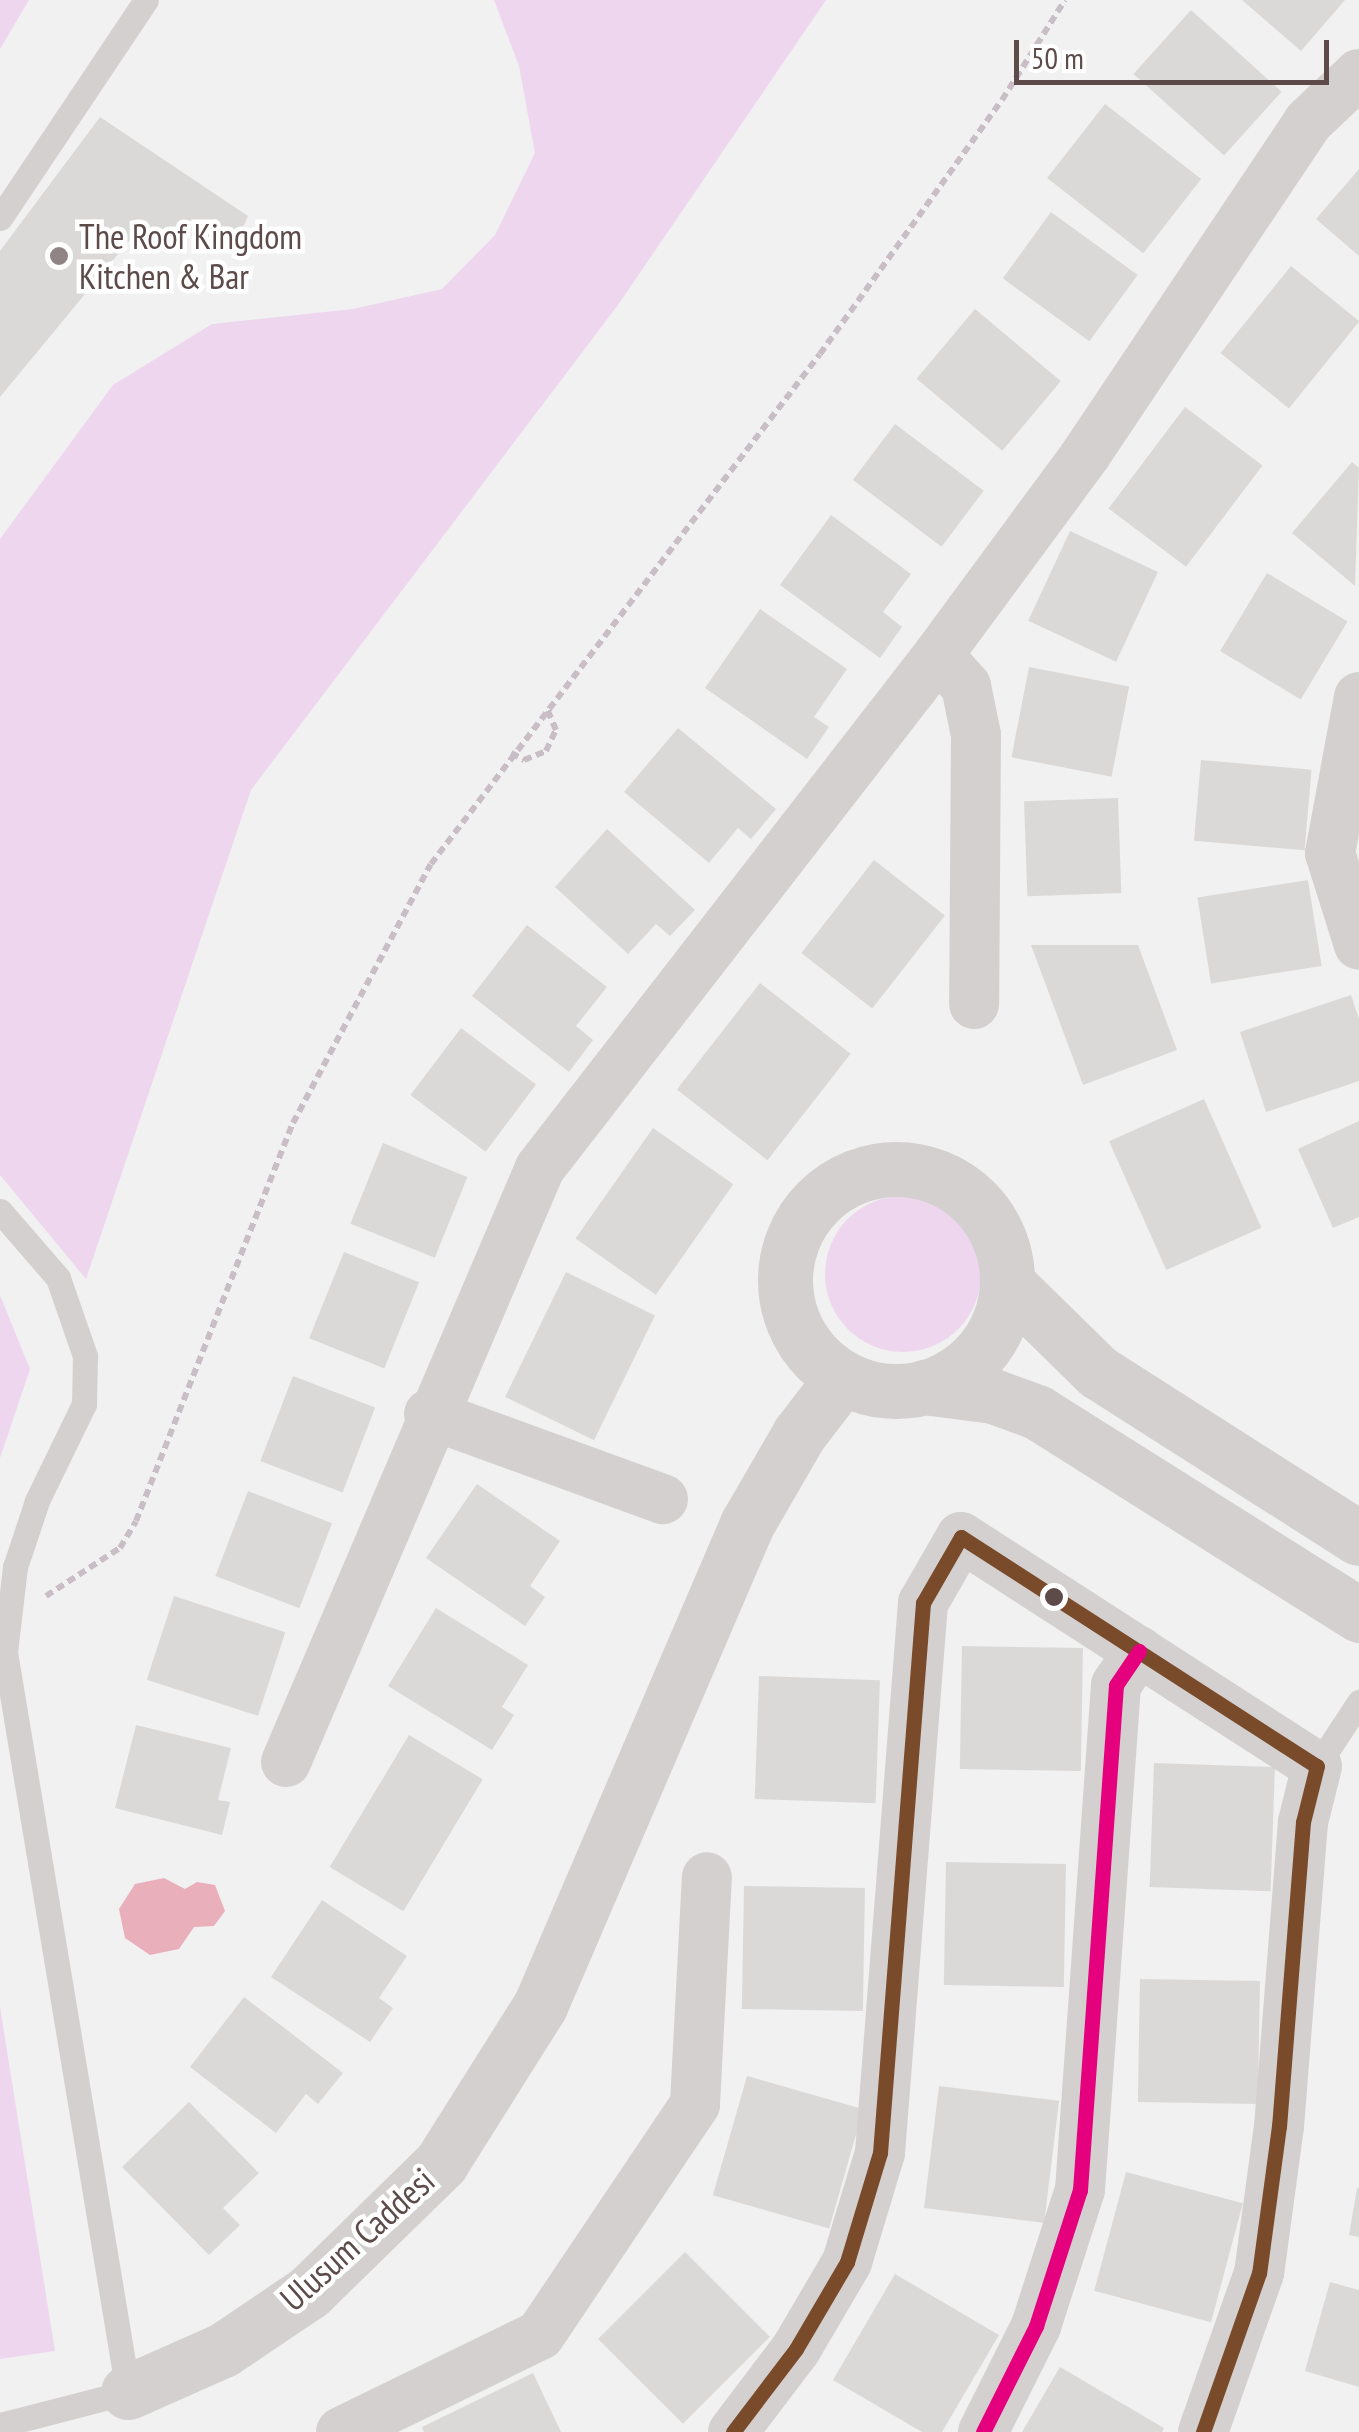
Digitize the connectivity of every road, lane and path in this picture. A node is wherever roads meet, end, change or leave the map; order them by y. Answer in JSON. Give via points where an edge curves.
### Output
{"nodes":[{"id":1,"x":146,"y":0,"type":"edge"},
{"id":2,"x":1065,"y":0,"type":"edge"},
{"id":3,"x":1359,"y":74,"type":"edge"},
{"id":4,"x":0,"y":218,"type":"edge"},
{"id":5,"x":938,"y":654,"type":"junction"},
{"id":6,"x":1359,"y":697,"type":"edge"},
{"id":7,"x":546,"y":707,"type":"junction"},
{"id":8,"x":511,"y":753,"type":"junction"},
{"id":9,"x":1359,"y":945,"type":"edge"},
{"id":10,"x":974,"y":1004,"type":"dead end"},
{"id":11,"x":0,"y":1211,"type":"edge"},
{"id":12,"x":1008,"y":1284,"type":"junction"},
{"id":13,"x":842,"y":1378,"type":"junction"},
{"id":14,"x":924,"y":1388,"type":"junction"},
{"id":15,"x":429,"y":1414,"type":"junction"},
{"id":16,"x":663,"y":1499,"type":"dead end"},
{"id":17,"x":1359,"y":1538,"type":"edge"},
{"id":18,"x":8,"y":1608,"type":"junction"},
{"id":19,"x":1359,"y":1615,"type":"edge"},
{"id":20,"x":1139,"y":1651,"type":"junction"},
{"id":21,"x":1359,"y":1702,"type":"edge"},
{"id":22,"x":286,"y":1762,"type":"dead end"},
{"id":23,"x":1318,"y":1766,"type":"junction"},
{"id":24,"x":707,"y":1877,"type":"dead end"},
{"id":25,"x":128,"y":2392,"type":"junction"},
{"id":26,"x":0,"y":2425,"type":"edge"},
{"id":27,"x":341,"y":2432,"type":"edge"},
{"id":28,"x":732,"y":2432,"type":"edge"},
{"id":29,"x":983,"y":2432,"type":"edge"},
{"id":30,"x":1203,"y":2432,"type":"edge"}],
"edges":[{"from":1,"to":4,"type":"lane"},
{"from":2,"to":7,"type":"path","via":[[874,280]]},
{"from":3,"to":5,"type":"street","via":[[1308,122],[1086,454]]},
{"from":5,"to":10,"type":"street","via":[[966,686],[976,735]]},
{"from":5,"to":15,"type":"street","via":[[540,1168]]},
{"from":6,"to":9,"type":"street","via":[[1330,853]]},
{"from":7,"to":8,"type":"path"},
{"from":7,"to":8,"type":"path","via":[[556,730],[546,751],[524,760]]},
{"from":8,"to":18,"type":"path","via":[[432,864],[294,1123],[136,1521],[120,1548],[45,1597]]},
{"from":11,"to":18,"type":"lane","via":[[58,1278],[85,1356],[84,1404],[36,1501]]},
{"from":12,"to":13,"type":"street","via":[[994,1223],[948,1180],[886,1168],[828,1191],[791,1242],[786,1304],[798,1334]]},
{"from":12,"to":14,"type":"street","via":[[990,1341],[970,1364]]},
{"from":12,"to":17,"type":"street","via":[[1098,1372]]},
{"from":13,"to":14,"type":"street","via":[[875,1390]]},
{"from":13,"to":25,"type":"street","name":"Ulusum Caddesi","via":[[746,1524],[540,2006],[441,2162],[309,2292],[223,2350]]},
{"from":14,"to":19,"type":"street","via":[[993,1396],[1037,1412]]},
{"from":15,"to":16,"type":"street"},
{"from":15,"to":22,"type":"street"},
{"from":18,"to":25,"type":"lane","via":[[8,1681]]},
{"from":20,"to":23,"type":"street"},
{"from":20,"to":28,"type":"street","via":[[960,1537],[922,1604],[880,2153],[847,2262],[796,2349]]},
{"from":20,"to":29,"type":"street","via":[[1116,1685],[1080,2190],[1036,2326]]},
{"from":21,"to":23,"type":"lane"},
{"from":23,"to":30,"type":"street","via":[[1303,1822],[1259,2273]]},
{"from":24,"to":27,"type":"street","via":[[695,2104],[540,2335]]},
{"from":25,"to":26,"type":"lane"}]}
